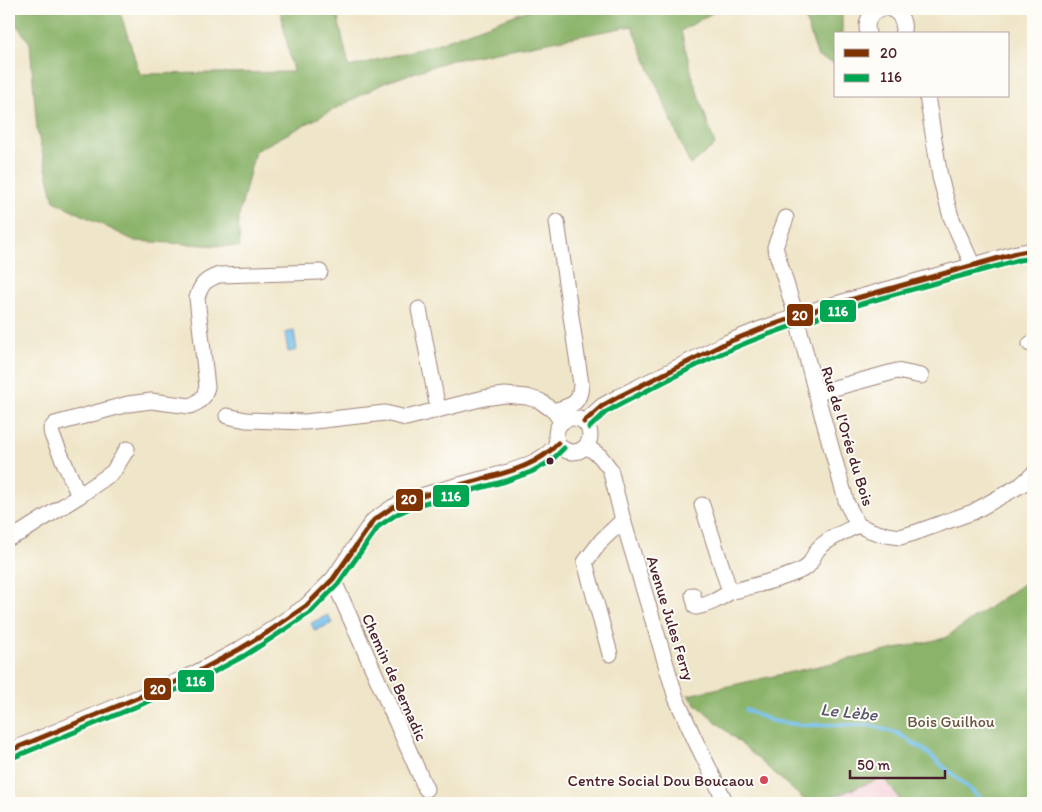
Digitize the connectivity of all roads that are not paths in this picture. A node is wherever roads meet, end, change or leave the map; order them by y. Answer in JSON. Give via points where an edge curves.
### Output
{"nodes":[{"id":1,"x":881,"y":9,"type":"edge"},
{"id":2,"x":890,"y":9,"type":"edge"},
{"id":3,"x":868,"y":32,"type":"edge"},
{"id":4,"x":902,"y":32,"type":"edge"},
{"id":5,"x":927,"y":98,"type":"edge"},
{"id":6,"x":786,"y":218,"type":"dead end"},
{"id":7,"x":557,"y":222,"type":"dead end"},
{"id":8,"x":1033,"y":250,"type":"edge"},
{"id":9,"x":973,"y":266,"type":"junction"},
{"id":10,"x":320,"y":272,"type":"dead end"},
{"id":11,"x":419,"y":309,"type":"dead end"},
{"id":12,"x":796,"y":316,"type":"junction"},
{"id":13,"x":921,"y":376,"type":"dead end"},
{"id":14,"x":816,"y":393,"type":"junction"},
{"id":15,"x":438,"y":409,"type":"junction"},
{"id":16,"x":228,"y":416,"type":"dead end"},
{"id":17,"x":558,"y":416,"type":"junction"},
{"id":18,"x":584,"y":422,"type":"junction"},
{"id":19,"x":558,"y":443,"type":"junction"},
{"id":20,"x":586,"y":446,"type":"junction"},
{"id":21,"x":127,"y":448,"type":"dead end"},
{"id":22,"x":1033,"y":474,"type":"edge"},
{"id":23,"x":79,"y":496,"type":"junction"},
{"id":24,"x":702,"y":505,"type":"dead end"},
{"id":25,"x":623,"y":520,"type":"junction"},
{"id":26,"x":858,"y":525,"type":"junction"},
{"id":27,"x":9,"y":538,"type":"edge"},
{"id":28,"x":332,"y":579,"type":"junction"},
{"id":29,"x":730,"y":592,"type":"junction"},
{"id":30,"x":692,"y":595,"type":"dead end"},
{"id":31,"x":610,"y":654,"type":"dead end"},
{"id":32,"x":9,"y":751,"type":"edge"},
{"id":33,"x":426,"y":789,"type":"dead end"},
{"id":34,"x":726,"y":803,"type":"edge"}],
"edges":[{"from":1,"to":3,"type":"street","via":[[869,18]]},
{"from":2,"to":4,"type":"street","via":[[900,16]]},
{"from":5,"to":9,"type":"street","via":[[940,176],[951,217]]},
{"from":6,"to":12,"type":"street","name":"Rue de l'Orée du Bois","via":[[775,247]]},
{"from":7,"to":17,"type":"street","via":[[581,384],[578,399]]},
{"from":8,"to":9,"type":"street"},
{"from":9,"to":12,"type":"street"},
{"from":10,"to":23,"type":"street","via":[[219,276],[203,283],[197,298],[208,387],[198,402],[190,406],[151,401],[128,404],[55,424],[51,429]]},
{"from":11,"to":15,"type":"street"},
{"from":12,"to":14,"type":"street","name":"Rue de l'Orée du Bois"},
{"from":12,"to":18,"type":"street","via":[[726,343],[657,377],[602,406]]},
{"from":13,"to":14,"type":"street","via":[[897,371]]},
{"from":14,"to":26,"type":"street","name":"Rue de l'Orée du Bois","via":[[847,504]]},
{"from":15,"to":16,"type":"street","via":[[406,418],[385,413],[305,422],[246,420]]},
{"from":15,"to":17,"type":"street","via":[[504,395],[540,401]]},
{"from":17,"to":18,"type":"street"},
{"from":17,"to":19,"type":"street"},
{"from":18,"to":20,"type":"street","via":[[590,434]]},
{"from":19,"to":20,"type":"street","via":[[571,452]]},
{"from":19,"to":28,"type":"street","via":[[549,453],[513,470],[393,507],[374,520]]},
{"from":20,"to":25,"type":"street","name":"Avenue Jules Ferry","via":[[610,469]]},
{"from":21,"to":23,"type":"street","via":[[113,472]]},
{"from":22,"to":26,"type":"street","name":"Rue de l'Orée du Bois","via":[[1022,485],[974,512],[914,533],[900,537]]},
{"from":23,"to":27,"type":"street"},
{"from":24,"to":29,"type":"street"},
{"from":25,"to":31,"type":"street","via":[[585,562]]},
{"from":25,"to":34,"type":"street","name":"Avenue Jules Ferry","via":[[676,698]]},
{"from":26,"to":29,"type":"street","via":[[828,540],[818,549],[809,566],[797,573]]},
{"from":28,"to":32,"type":"street","via":[[306,606],[212,666]]},
{"from":28,"to":33,"type":"street","name":"Chemin de Bernadic"},
{"from":29,"to":30,"type":"street","via":[[714,602],[696,607]]}]}
